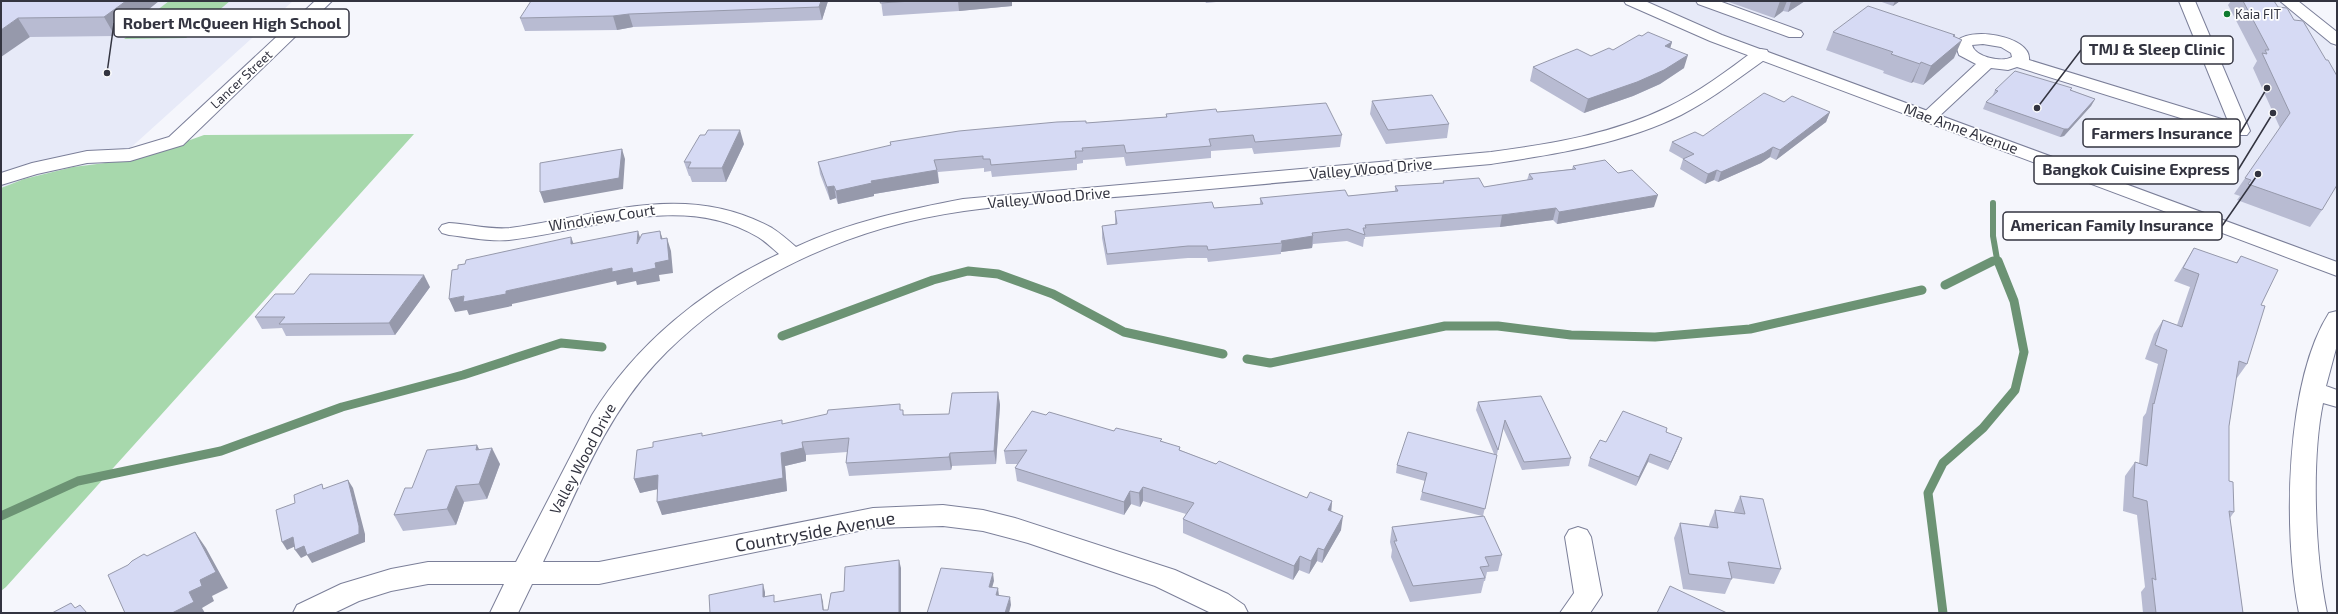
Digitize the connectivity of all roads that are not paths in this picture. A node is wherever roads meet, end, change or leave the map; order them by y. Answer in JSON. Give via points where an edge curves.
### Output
{"nodes":[{"id":1,"x":324,"y":1,"type":"edge"},
{"id":2,"x":1632,"y":1,"type":"edge"},
{"id":3,"x":1704,"y":1,"type":"edge"},
{"id":4,"x":2187,"y":1,"type":"edge"},
{"id":5,"x":2288,"y":1,"type":"edge"},
{"id":6,"x":1795,"y":34,"type":"dead end"},
{"id":7,"x":2337,"y":40,"type":"edge"},
{"id":8,"x":1761,"y":54,"type":"junction"},
{"id":9,"x":1988,"y":62,"type":"junction"},
{"id":10,"x":2017,"y":62,"type":"junction"},
{"id":11,"x":1928,"y":117,"type":"junction"},
{"id":12,"x":1,"y":179,"type":"edge"},
{"id":13,"x":449,"y":229,"type":"dead end"},
{"id":14,"x":792,"y":254,"type":"junction"},
{"id":15,"x":2337,"y":269,"type":"edge"},
{"id":16,"x":2337,"y":318,"type":"edge"},
{"id":17,"x":2313,"y":390,"type":"junction"},
{"id":18,"x":2337,"y":399,"type":"edge"},
{"id":19,"x":1578,"y":537,"type":"dead end"},
{"id":20,"x":524,"y":574,"type":"junction"},
{"id":21,"x":307,"y":613,"type":"edge"},
{"id":22,"x":504,"y":613,"type":"edge"},
{"id":23,"x":1234,"y":613,"type":"edge"},
{"id":24,"x":1574,"y":613,"type":"edge"},
{"id":25,"x":2313,"y":613,"type":"edge"}],
"edges":[{"from":1,"to":12,"type":"street","name":"Lancer Street","via":[[176,141],[130,155],[87,157],[32,169]]},
{"from":2,"to":8,"type":"street","name":"Mae Anne Avenue"},
{"from":3,"to":6,"type":"street"},
{"from":4,"to":10,"type":"street","via":[[2241,131]]},
{"from":5,"to":7,"type":"street"},
{"from":8,"to":11,"type":"street","name":"Mae Anne Avenue"},
{"from":8,"to":14,"type":"street","name":"Valley Wood Drive","via":[[1698,98],[1666,115],[1628,130],[1544,151],[1491,158],[963,205],[871,225]]},
{"from":9,"to":10,"type":"street"},
{"from":9,"to":10,"type":"street","via":[[1965,51],[1963,43],[1974,39],[2003,43],[2018,51],[2021,59]]},
{"from":9,"to":11,"type":"street"},
{"from":11,"to":15,"type":"street","name":"Mae Anne Avenue"},
{"from":13,"to":14,"type":"street","name":"Windview Court","via":[[508,234],[632,211],[694,210],[746,223],[766,233]]},
{"from":14,"to":20,"type":"street","name":"Valley Wood Drive","via":[[712,301],[676,330],[641,364],[612,401],[591,437]]},
{"from":16,"to":17,"type":"street"},
{"from":17,"to":18,"type":"street"},
{"from":17,"to":25,"type":"street","via":[[2305,446],[2303,515]]},
{"from":19,"to":24,"type":"street","via":[[1588,595]]},
{"from":20,"to":21,"type":"street","name":"Countryside Avenue","via":[[428,573],[391,580],[352,592]]},
{"from":20,"to":22,"type":"street","name":"Valley Wood Drive"},
{"from":20,"to":23,"type":"street","name":"Countryside Avenue","via":[[605,572],[873,518],[918,514],[966,517],[1014,528],[1181,584],[1222,604]]}]}
